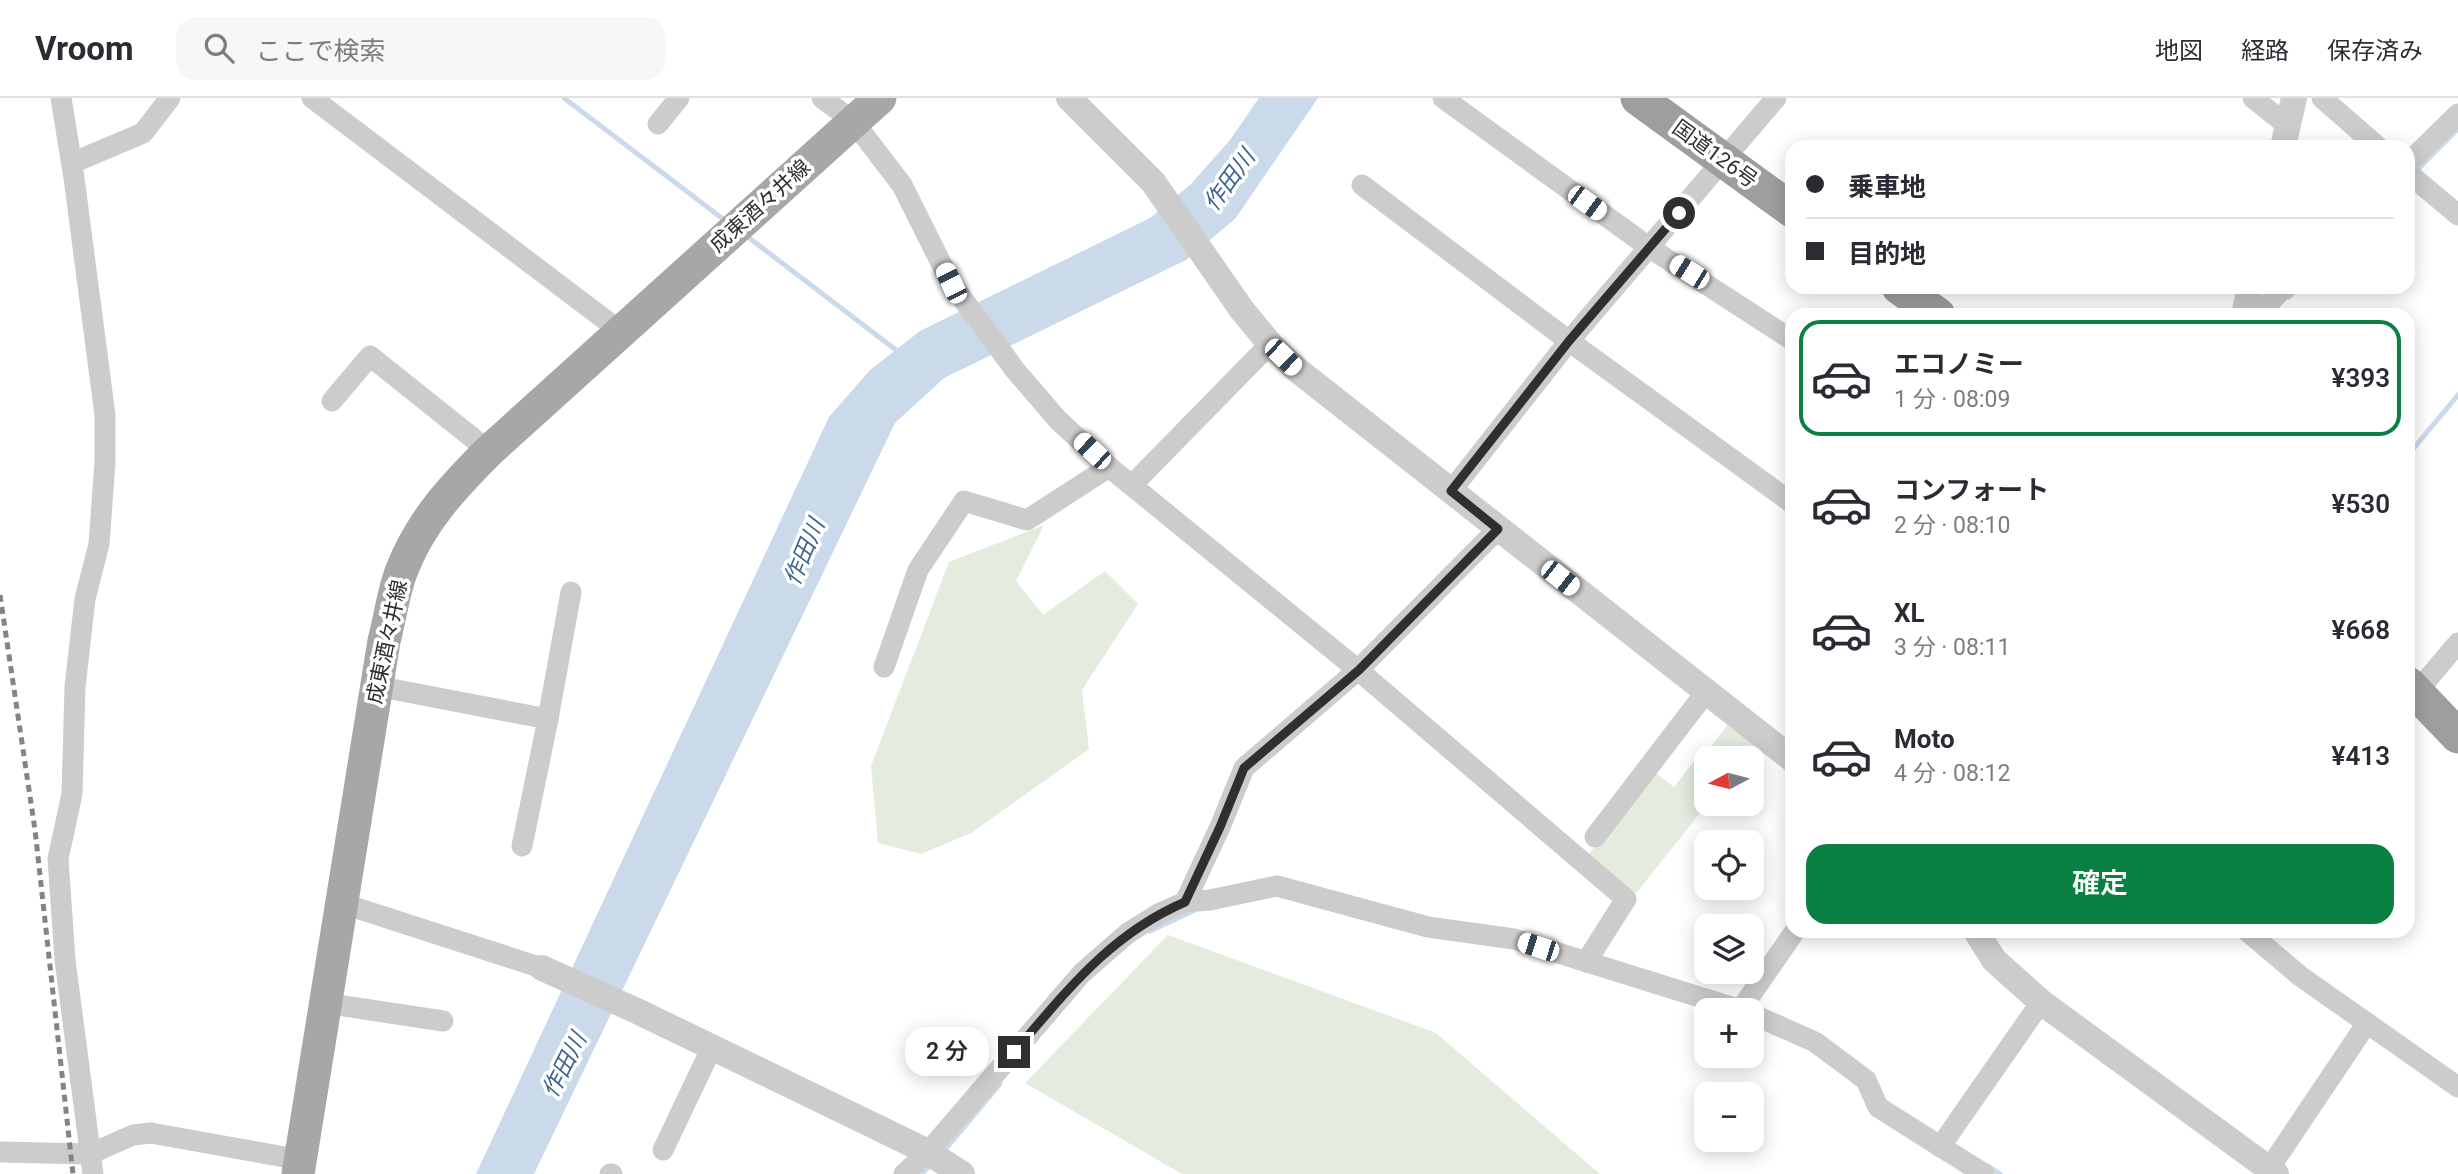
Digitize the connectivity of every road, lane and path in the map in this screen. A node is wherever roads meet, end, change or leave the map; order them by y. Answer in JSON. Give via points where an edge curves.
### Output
{"nodes":[{"id":1,"x":61,"y":98,"type":"edge"},
{"id":2,"x":170,"y":98,"type":"edge"},
{"id":3,"x":312,"y":98,"type":"edge"},
{"id":4,"x":679,"y":98,"type":"edge"},
{"id":5,"x":822,"y":98,"type":"edge"},
{"id":6,"x":880,"y":98,"type":"edge"},
{"id":7,"x":1069,"y":98,"type":"edge"},
{"id":8,"x":1443,"y":98,"type":"edge"},
{"id":9,"x":1638,"y":98,"type":"edge"},
{"id":10,"x":2253,"y":98,"type":"edge"},
{"id":11,"x":2294,"y":98,"type":"edge"},
{"id":12,"x":2322,"y":98,"type":"edge"},
{"id":13,"x":1770,"y":100,"type":"edge"},
{"id":14,"x":2458,"y":114,"type":"edge"},
{"id":15,"x":853,"y":121,"type":"junction"},
{"id":16,"x":658,"y":124,"type":"dead end"},
{"id":17,"x":2285,"y":136,"type":"edge"},
{"id":18,"x":2370,"y":140,"type":"edge"},
{"id":19,"x":2415,"y":156,"type":"edge"},
{"id":20,"x":1722,"y":160,"type":"junction"},
{"id":21,"x":72,"y":163,"type":"junction"},
{"id":22,"x":2415,"y":179,"type":"edge"},
{"id":23,"x":1362,"y":185,"type":"dead end"},
{"id":24,"x":1785,"y":205,"type":"edge"},
{"id":25,"x":2458,"y":215,"type":"edge"},
{"id":26,"x":1650,"y":248,"type":"junction"},
{"id":27,"x":1909,"y":294,"type":"edge"},
{"id":28,"x":2278,"y":294,"type":"edge"},
{"id":29,"x":1928,"y":308,"type":"edge"},
{"id":30,"x":2264,"y":308,"type":"edge"},
{"id":31,"x":620,"y":331,"type":"junction"},
{"id":32,"x":1785,"y":335,"type":"edge"},
{"id":33,"x":1569,"y":341,"type":"junction"},
{"id":34,"x":1270,"y":344,"type":"junction"},
{"id":35,"x":332,"y":401,"type":"dead end"},
{"id":36,"x":489,"y":451,"type":"junction"},
{"id":37,"x":1109,"y":467,"type":"junction"},
{"id":38,"x":1132,"y":485,"type":"junction"},
{"id":39,"x":1451,"y":491,"type":"junction"},
{"id":40,"x":1785,"y":498,"type":"edge"},
{"id":41,"x":1498,"y":529,"type":"junction"},
{"id":42,"x":571,"y":592,"type":"dead end"},
{"id":43,"x":2458,"y":643,"type":"edge"},
{"id":44,"x":884,"y":667,"type":"dead end"},
{"id":45,"x":1359,"y":670,"type":"junction"},
{"id":46,"x":376,"y":687,"type":"junction"},
{"id":47,"x":2415,"y":689,"type":"edge"},
{"id":48,"x":1706,"y":692,"type":"junction"},
{"id":49,"x":2415,"y":697,"type":"edge"},
{"id":50,"x":548,"y":719,"type":"junction"},
{"id":51,"x":2458,"y":736,"type":"edge"},
{"id":52,"x":1785,"y":754,"type":"edge"},
{"id":53,"x":1595,"y":837,"type":"dead end"},
{"id":54,"x":522,"y":846,"type":"dead end"},
{"id":55,"x":1185,"y":902,"type":"junction"},
{"id":56,"x":341,"y":903,"type":"junction"},
{"id":57,"x":1790,"y":938,"type":"edge"},
{"id":58,"x":1982,"y":938,"type":"edge"},
{"id":59,"x":2254,"y":938,"type":"edge"},
{"id":60,"x":1586,"y":962,"type":"junction"},
{"id":61,"x":542,"y":968,"type":"joint"},
{"id":62,"x":1702,"y":998,"type":"edge"},
{"id":63,"x":1749,"y":998,"type":"edge"},
{"id":64,"x":2042,"y":1002,"type":"junction"},
{"id":65,"x":324,"y":1003,"type":"junction"},
{"id":66,"x":1764,"y":1019,"type":"edge"},
{"id":67,"x":443,"y":1021,"type":"dead end"},
{"id":68,"x":2367,"y":1023,"type":"junction"},
{"id":69,"x":712,"y":1047,"type":"junction"},
{"id":70,"x":2458,"y":1087,"type":"edge"},
{"id":71,"x":1944,"y":1141,"type":"junction"},
{"id":72,"x":663,"y":1150,"type":"dead end"},
{"id":73,"x":0,"y":1152,"type":"edge"},
{"id":74,"x":942,"y":1160,"type":"edge"},
{"id":75,"x":92,"y":1164,"type":"edge"},
{"id":76,"x":300,"y":1167,"type":"edge"},
{"id":77,"x":2273,"y":1171,"type":"edge"},
{"id":78,"x":904,"y":1174,"type":"edge"},
{"id":79,"x":1984,"y":1174,"type":"edge"}],
"edges":[{"from":1,"to":21,"type":"street"},
{"from":2,"to":21,"type":"street","via":[[143,133]]},
{"from":3,"to":31,"type":"street"},
{"from":4,"to":16,"type":"street"},
{"from":5,"to":15,"type":"street"},
{"from":6,"to":15,"type":"main road","name":"成東酒々井線"},
{"from":7,"to":34,"type":"street","via":[[1153,182]]},
{"from":8,"to":26,"type":"street"},
{"from":9,"to":20,"type":"highway","name":"国道126号"},
{"from":10,"to":17,"type":"street"},
{"from":11,"to":17,"type":"street"},
{"from":12,"to":18,"type":"street"},
{"from":13,"to":20,"type":"street"},
{"from":14,"to":19,"type":"street"},
{"from":15,"to":31,"type":"main road","name":"成東酒々井線"},
{"from":15,"to":37,"type":"street","via":[[902,185],[951,283],[1015,370],[1058,420]]},
{"from":20,"to":24,"type":"highway","name":"国道126号"},
{"from":20,"to":26,"type":"street"},
{"from":21,"to":75,"type":"street","via":[[105,415],[99,544],[85,599],[75,687],[72,794],[58,859],[65,960]]},
{"from":22,"to":25,"type":"street"},
{"from":23,"to":33,"type":"street"},
{"from":26,"to":32,"type":"street"},
{"from":26,"to":33,"type":"street"},
{"from":27,"to":29,"type":"highway"},
{"from":28,"to":30,"type":"street"},
{"from":31,"to":36,"type":"main road","name":"成東酒々井線"},
{"from":33,"to":39,"type":"street"},
{"from":33,"to":40,"type":"street"},
{"from":34,"to":38,"type":"street"},
{"from":34,"to":39,"type":"street"},
{"from":35,"to":36,"type":"street","via":[[370,356]]},
{"from":36,"to":46,"type":"main road","name":"成東酒々井線","via":[[445,494],[421,530],[401,573]]},
{"from":37,"to":38,"type":"street"},
{"from":37,"to":44,"type":"street","via":[[1027,520],[964,501],[918,570]]},
{"from":38,"to":45,"type":"street"},
{"from":39,"to":41,"type":"street"},
{"from":41,"to":45,"type":"street"},
{"from":41,"to":48,"type":"street"},
{"from":42,"to":50,"type":"street"},
{"from":43,"to":47,"type":"street"},
{"from":45,"to":55,"type":"street","via":[[1244,768]]},
{"from":45,"to":60,"type":"street","via":[[1626,899]]},
{"from":46,"to":50,"type":"street"},
{"from":46,"to":56,"type":"main road","name":"成東酒々井線"},
{"from":48,"to":52,"type":"street"},
{"from":48,"to":53,"type":"street"},
{"from":49,"to":51,"type":"highway"},
{"from":50,"to":54,"type":"street"},
{"from":55,"to":60,"type":"street","via":[[1277,886],[1428,927],[1514,939]]},
{"from":55,"to":74,"type":"street","via":[[1128,933],[1082,973]]},
{"from":56,"to":61,"type":"street"},
{"from":56,"to":65,"type":"main road","name":"成東酒々井線"},
{"from":57,"to":63,"type":"street"},
{"from":58,"to":64,"type":"street","via":[[1994,960]]},
{"from":59,"to":68,"type":"street"},
{"from":60,"to":62,"type":"street"},
{"from":61,"to":69,"type":"street"},
{"from":64,"to":71,"type":"street"},
{"from":64,"to":77,"type":"street"},
{"from":65,"to":67,"type":"street"},
{"from":65,"to":76,"type":"main road","name":"成東酒々井線"},
{"from":66,"to":71,"type":"street","via":[[1815,1042],[1866,1080],[1878,1107]]},
{"from":68,"to":70,"type":"street"},
{"from":68,"to":77,"type":"street"},
{"from":69,"to":72,"type":"street"},
{"from":69,"to":74,"type":"street"},
{"from":71,"to":79,"type":"street"},
{"from":73,"to":75,"type":"street"},
{"from":74,"to":78,"type":"street"},
{"from":75,"to":76,"type":"street","via":[[133,1135],[151,1133]]}]}
